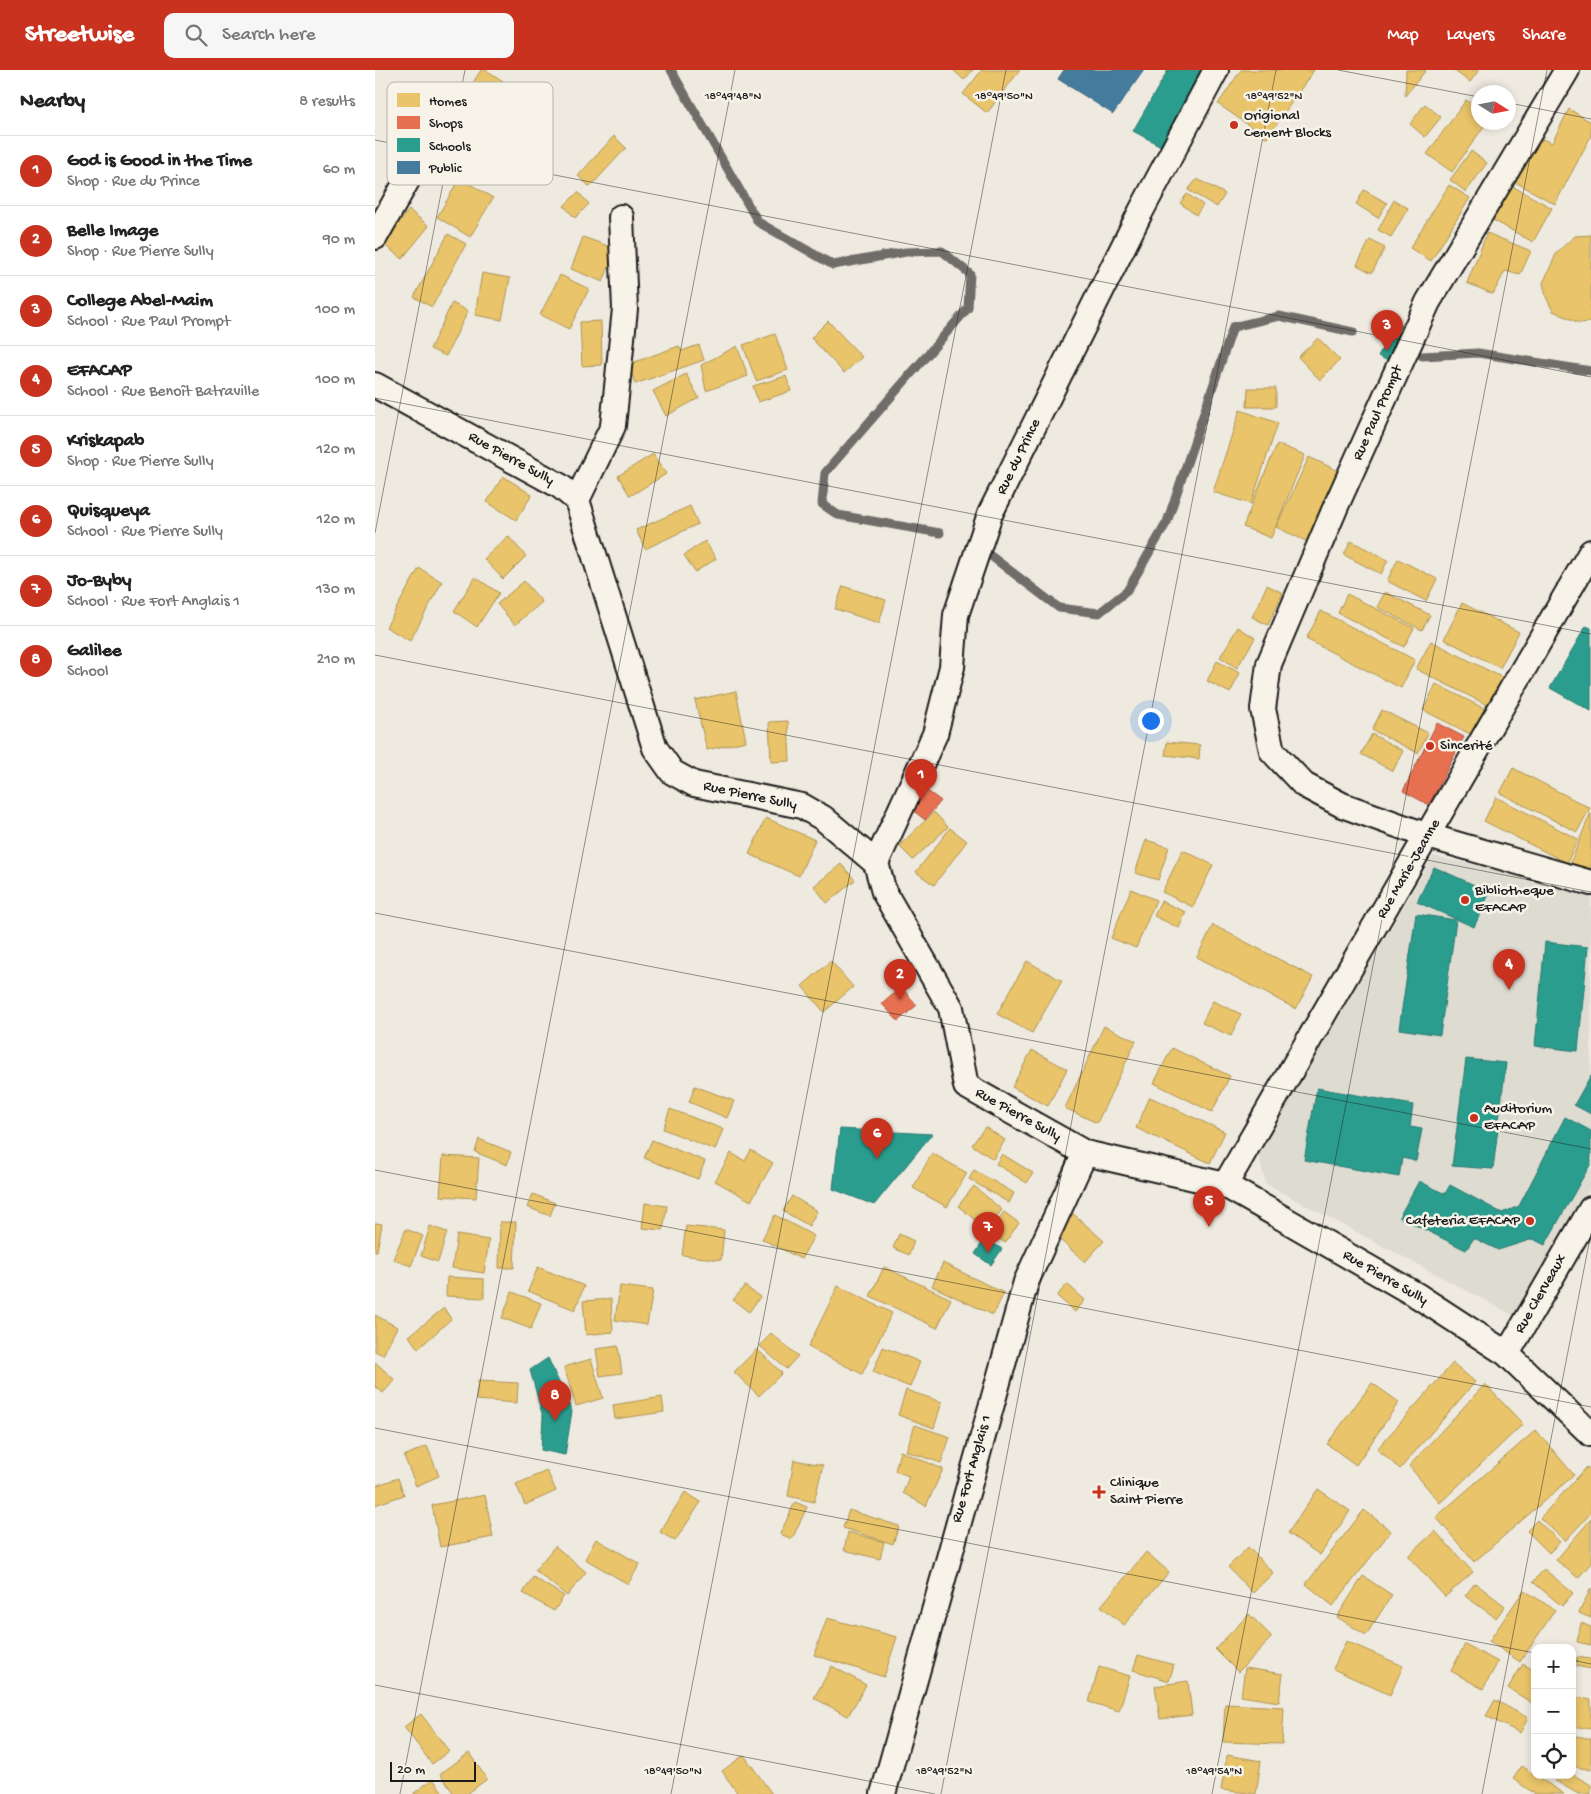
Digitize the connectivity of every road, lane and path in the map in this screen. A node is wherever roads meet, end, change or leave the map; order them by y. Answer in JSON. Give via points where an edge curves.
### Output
{"nodes":[{"id":1,"x":1216,"y":70,"type":"edge"},
{"id":2,"x":1567,"y":70,"type":"edge"},
{"id":3,"x":404,"y":185,"type":"edge"},
{"id":4,"x":621,"y":217,"type":"dead end"},
{"id":5,"x":375,"y":237,"type":"edge"},
{"id":6,"x":375,"y":385,"type":"edge"},
{"id":7,"x":577,"y":500,"type":"junction"},
{"id":8,"x":1591,"y":552,"type":"edge"},
{"id":9,"x":1428,"y":836,"type":"junction"},
{"id":10,"x":876,"y":863,"type":"junction"},
{"id":11,"x":1591,"y":882,"type":"edge"},
{"id":12,"x":1085,"y":1153,"type":"junction"},
{"id":13,"x":1225,"y":1185,"type":"junction"},
{"id":14,"x":1591,"y":1209,"type":"edge"},
{"id":15,"x":1507,"y":1354,"type":"junction"},
{"id":16,"x":1591,"y":1434,"type":"edge"},
{"id":17,"x":883,"y":1794,"type":"edge"}],
"edges":[{"from":1,"to":10,"type":"street","name":"Rue du Prince","via":[[1140,213],[990,514],[956,615],[952,667],[935,734]]},
{"from":2,"to":9,"type":"street","name":"Rue Paul Prompt","via":[[1428,302],[1269,664],[1263,709],[1272,751],[1304,785],[1342,805]]},
{"from":3,"to":5,"type":"street"},
{"from":4,"to":7,"type":"street","via":[[625,309],[613,426]]},
{"from":6,"to":7,"type":"street","name":"Rue Pierre Sully","via":[[560,486]]},
{"from":7,"to":10,"type":"street","name":"Rue Pierre Sully","via":[[655,748],[672,772],[694,784],[802,806],[823,818]]},
{"from":8,"to":9,"type":"street","name":"Rue Marie-Jeanne"},
{"from":9,"to":11,"type":"street"},
{"from":9,"to":13,"type":"street","name":"Rue Marie-Jeanne"},
{"from":10,"to":12,"type":"street","name":"Rue Pierre Sully","via":[[884,892],[951,1008],[966,1086]]},
{"from":12,"to":13,"type":"street","name":"Rue Pierre Sully"},
{"from":12,"to":17,"type":"street","name":"Rue Fort Anglais 1","via":[[1025,1282]]},
{"from":13,"to":15,"type":"street","name":"Rue Pierre Sully","via":[[1418,1296]]},
{"from":14,"to":15,"type":"street","name":"Rue Clerveaux"},
{"from":15,"to":16,"type":"street","name":"Rue Pierre Sully"}]}
